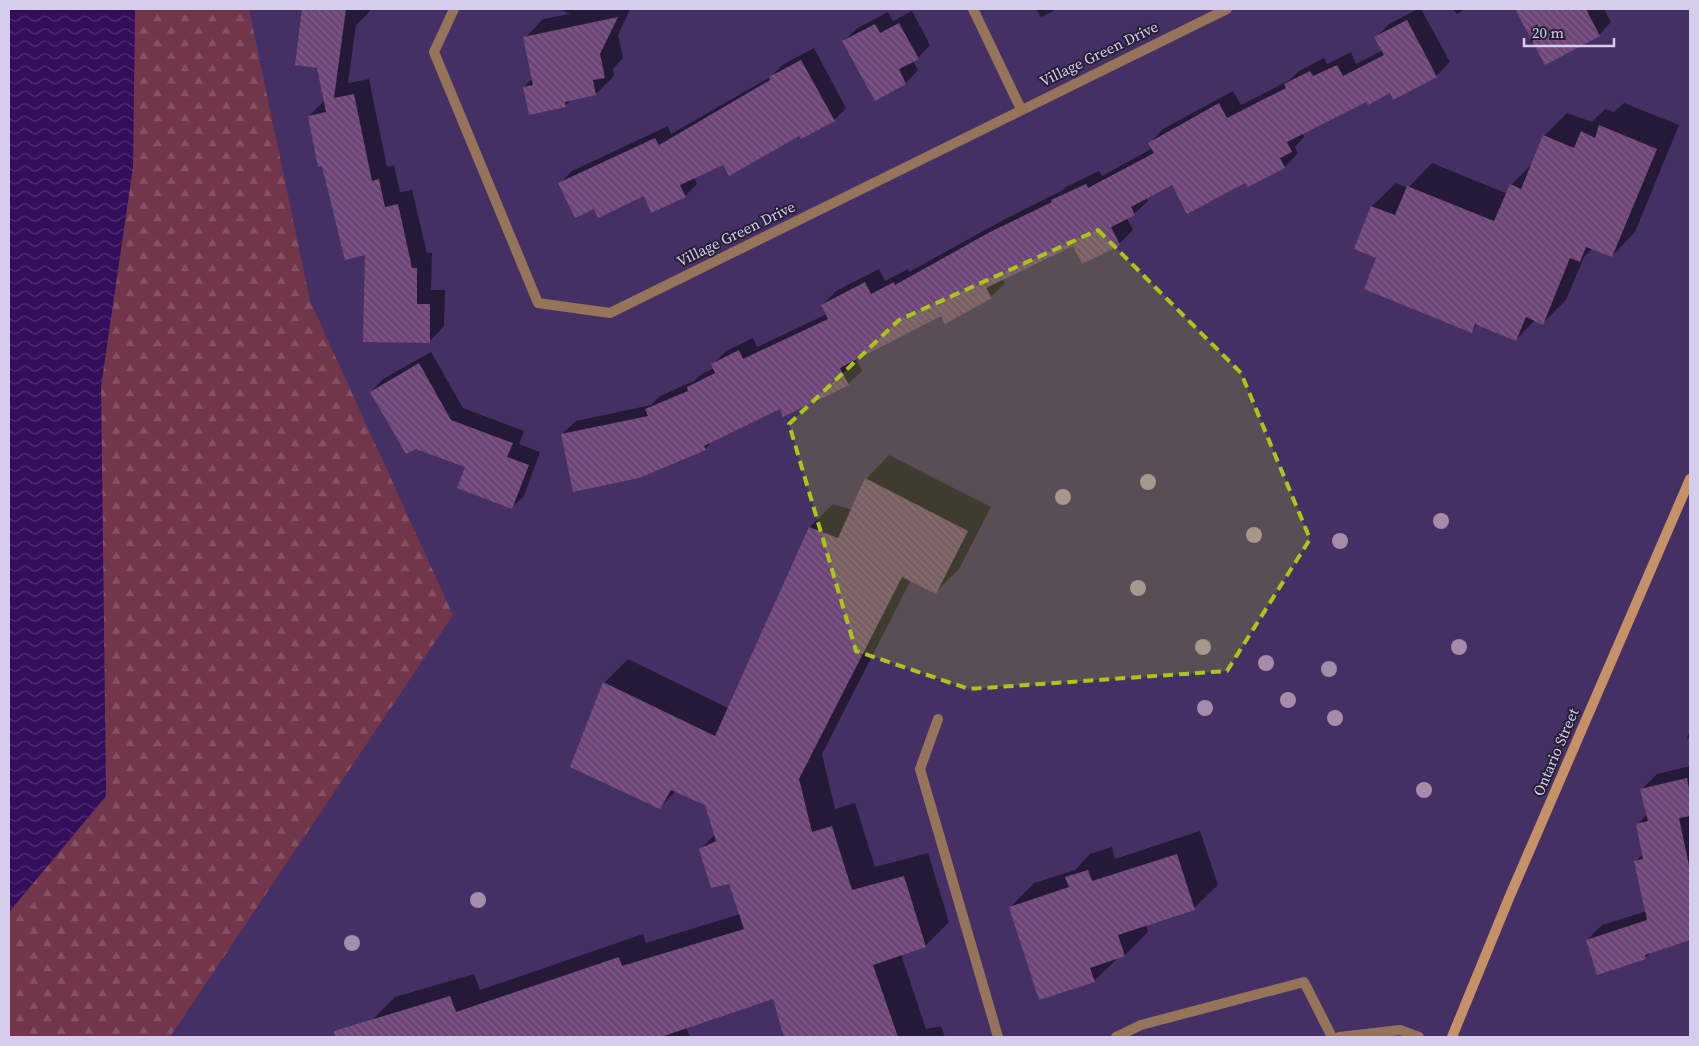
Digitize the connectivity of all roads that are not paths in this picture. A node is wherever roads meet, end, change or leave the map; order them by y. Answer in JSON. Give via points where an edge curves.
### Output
{"nodes":[{"id":1,"x":454,"y":9,"type":"edge"},
{"id":2,"x":973,"y":9,"type":"edge"},
{"id":3,"x":1227,"y":9,"type":"edge"},
{"id":4,"x":1020,"y":109,"type":"junction"},
{"id":5,"x":1690,"y":479,"type":"edge"},
{"id":6,"x":938,"y":719,"type":"dead end"},
{"id":7,"x":998,"y":1037,"type":"edge"},
{"id":8,"x":1116,"y":1037,"type":"edge"},
{"id":9,"x":1332,"y":1037,"type":"edge"},
{"id":10,"x":1339,"y":1037,"type":"edge"},
{"id":11,"x":1419,"y":1037,"type":"edge"},
{"id":12,"x":1452,"y":1037,"type":"edge"}],
"edges":[{"from":1,"to":4,"type":"street","name":"Village Green Drive","via":[[434,52],[538,303],[610,313]]},
{"from":2,"to":4,"type":"street"},
{"from":3,"to":4,"type":"street","name":"Village Green Drive"},
{"from":5,"to":12,"type":"main road","name":"Ontario Street"},
{"from":6,"to":7,"type":"street","via":[[920,769]]},
{"from":8,"to":9,"type":"street","via":[[1141,1026],[1304,982]]},
{"from":10,"to":11,"type":"street","via":[[1400,1030]]}]}
